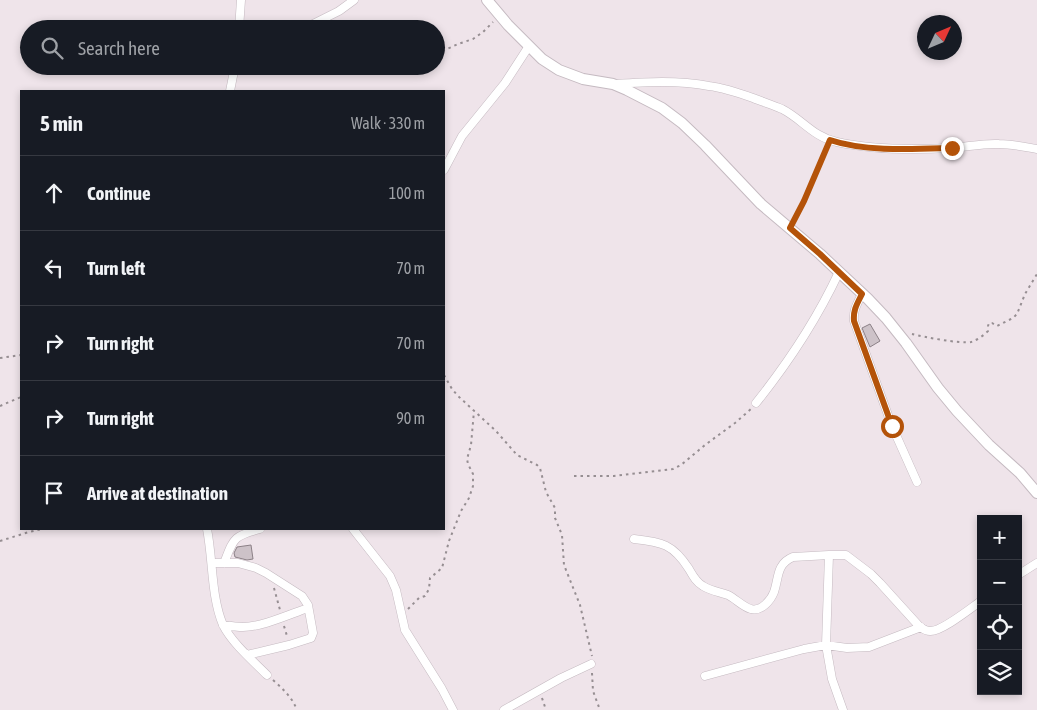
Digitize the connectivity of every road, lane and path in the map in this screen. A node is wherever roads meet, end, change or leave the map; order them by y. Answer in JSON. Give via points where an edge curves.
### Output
{"nodes":[{"id":1,"x":241,"y":0,"type":"edge"},
{"id":2,"x":354,"y":0,"type":"edge"},
{"id":3,"x":487,"y":0,"type":"edge"},
{"id":4,"x":500,"y":16,"type":"junction"},
{"id":5,"x":240,"y":20,"type":"edge"},
{"id":6,"x":323,"y":20,"type":"edge"},
{"id":7,"x":529,"y":46,"type":"junction"},
{"id":8,"x":445,"y":50,"type":"edge"},
{"id":9,"x":234,"y":75,"type":"edge"},
{"id":10,"x":612,"y":84,"type":"junction"},
{"id":11,"x":231,"y":90,"type":"edge"},
{"id":12,"x":830,"y":140,"type":"junction"},
{"id":13,"x":1037,"y":149,"type":"edge"},
{"id":14,"x":445,"y":168,"type":"edge"},
{"id":15,"x":790,"y":228,"type":"junction"},
{"id":16,"x":839,"y":272,"type":"junction"},
{"id":17,"x":1037,"y":274,"type":"edge"},
{"id":18,"x":862,"y":294,"type":"junction"},
{"id":19,"x":912,"y":334,"type":"dead end"},
{"id":20,"x":20,"y":355,"type":"edge"},
{"id":21,"x":0,"y":358,"type":"edge"},
{"id":22,"x":445,"y":377,"type":"edge"},
{"id":23,"x":20,"y":397,"type":"edge"},
{"id":24,"x":756,"y":403,"type":"joint"},
{"id":25,"x":0,"y":406,"type":"edge"},
{"id":26,"x":474,"y":411,"type":"junction"},
{"id":27,"x":574,"y":476,"type":"dead end"},
{"id":28,"x":917,"y":482,"type":"dead end"},
{"id":29,"x":1037,"y":493,"type":"edge"},
{"id":30,"x":38,"y":530,"type":"edge"},
{"id":31,"x":207,"y":530,"type":"edge"},
{"id":32,"x":257,"y":530,"type":"edge"},
{"id":33,"x":354,"y":530,"type":"edge"},
{"id":34,"x":634,"y":539,"type":"dead end"},
{"id":35,"x":0,"y":542,"type":"edge"},
{"id":36,"x":829,"y":555,"type":"junction"},
{"id":37,"x":212,"y":563,"type":"junction"},
{"id":38,"x":224,"y":563,"type":"junction"},
{"id":39,"x":1037,"y":563,"type":"edge"},
{"id":40,"x":1022,"y":572,"type":"edge"},
{"id":41,"x":270,"y":576,"type":"junction"},
{"id":42,"x":977,"y":604,"type":"edge"},
{"id":43,"x":308,"y":608,"type":"junction"},
{"id":44,"x":282,"y":617,"type":"junction"},
{"id":45,"x":401,"y":617,"type":"junction"},
{"id":46,"x":223,"y":625,"type":"junction"},
{"id":47,"x":921,"y":627,"type":"junction"},
{"id":48,"x":289,"y":645,"type":"junction"},
{"id":49,"x":826,"y":645,"type":"junction"},
{"id":50,"x":247,"y":655,"type":"junction"},
{"id":51,"x":591,"y":664,"type":"junction"},
{"id":52,"x":267,"y":674,"type":"joint"},
{"id":53,"x":705,"y":676,"type":"dead end"},
{"id":54,"x":539,"y":691,"type":"junction"},
{"id":55,"x":297,"y":710,"type":"edge"},
{"id":56,"x":453,"y":710,"type":"edge"},
{"id":57,"x":504,"y":710,"type":"edge"},
{"id":58,"x":546,"y":710,"type":"edge"},
{"id":59,"x":600,"y":710,"type":"edge"},
{"id":60,"x":843,"y":710,"type":"edge"}],
"edges":[{"from":1,"to":5,"type":"street"},
{"from":2,"to":6,"type":"street"},
{"from":3,"to":4,"type":"street"},
{"from":4,"to":7,"type":"street"},
{"from":4,"to":8,"type":"path","via":[[473,39]]},
{"from":7,"to":10,"type":"street","via":[[560,70]]},
{"from":7,"to":14,"type":"street","via":[[505,83],[462,136]]},
{"from":9,"to":11,"type":"street"},
{"from":10,"to":12,"type":"street","via":[[695,84],[728,90],[781,109],[812,132]]},
{"from":10,"to":15,"type":"street","via":[[643,98],[682,123],[761,204]]},
{"from":12,"to":13,"type":"street","via":[[882,148],[1001,144]]},
{"from":12,"to":15,"type":"path"},
{"from":15,"to":16,"type":"street"},
{"from":16,"to":18,"type":"street"},
{"from":16,"to":24,"type":"street","via":[[812,323]]},
{"from":17,"to":19,"type":"path","via":[[1014,318],[998,325],[988,324],[988,332],[980,338],[960,342]]},
{"from":18,"to":28,"type":"street","via":[[855,307],[854,321],[892,426]]},
{"from":18,"to":29,"type":"street","via":[[896,330],[970,426]]},
{"from":20,"to":21,"type":"path"},
{"from":22,"to":26,"type":"path","via":[[452,389]]},
{"from":23,"to":25,"type":"path"},
{"from":24,"to":27,"type":"path","via":[[674,469],[614,476]]},
{"from":26,"to":45,"type":"path","via":[[467,459],[473,474],[469,498],[449,541],[442,568],[430,578],[425,596],[414,602]]},
{"from":26,"to":51,"type":"path","via":[[517,455],[540,468],[561,530],[564,565],[580,605],[592,653]]},
{"from":30,"to":35,"type":"path"},
{"from":31,"to":37,"type":"street"},
{"from":32,"to":38,"type":"street","via":[[237,537]]},
{"from":33,"to":45,"type":"street","via":[[390,576]]},
{"from":34,"to":36,"type":"street","via":[[667,546],[702,586],[730,596],[751,610],[757,610],[770,600],[780,568],[788,559]]},
{"from":36,"to":47,"type":"street","via":[[846,555],[880,583]]},
{"from":36,"to":49,"type":"street"},
{"from":37,"to":38,"type":"street"},
{"from":37,"to":46,"type":"street"},
{"from":38,"to":41,"type":"street","via":[[247,565]]},
{"from":39,"to":40,"type":"street"},
{"from":41,"to":43,"type":"street","via":[[302,596]]},
{"from":41,"to":44,"type":"path"},
{"from":42,"to":47,"type":"street","via":[[942,628],[929,631]]},
{"from":43,"to":44,"type":"street"},
{"from":43,"to":48,"type":"street","via":[[313,636]]},
{"from":44,"to":46,"type":"street","via":[[248,626]]},
{"from":44,"to":48,"type":"path"},
{"from":45,"to":56,"type":"street","via":[[408,637]]},
{"from":46,"to":50,"type":"street"},
{"from":47,"to":49,"type":"street","via":[[869,647]]},
{"from":48,"to":50,"type":"street"},
{"from":49,"to":53,"type":"street"},
{"from":49,"to":60,"type":"street","via":[[832,679]]},
{"from":50,"to":52,"type":"street"},
{"from":51,"to":54,"type":"street"},
{"from":51,"to":59,"type":"path","via":[[593,691]]},
{"from":52,"to":55,"type":"path","via":[[288,694]]},
{"from":54,"to":57,"type":"street"},
{"from":54,"to":58,"type":"path"}]}
